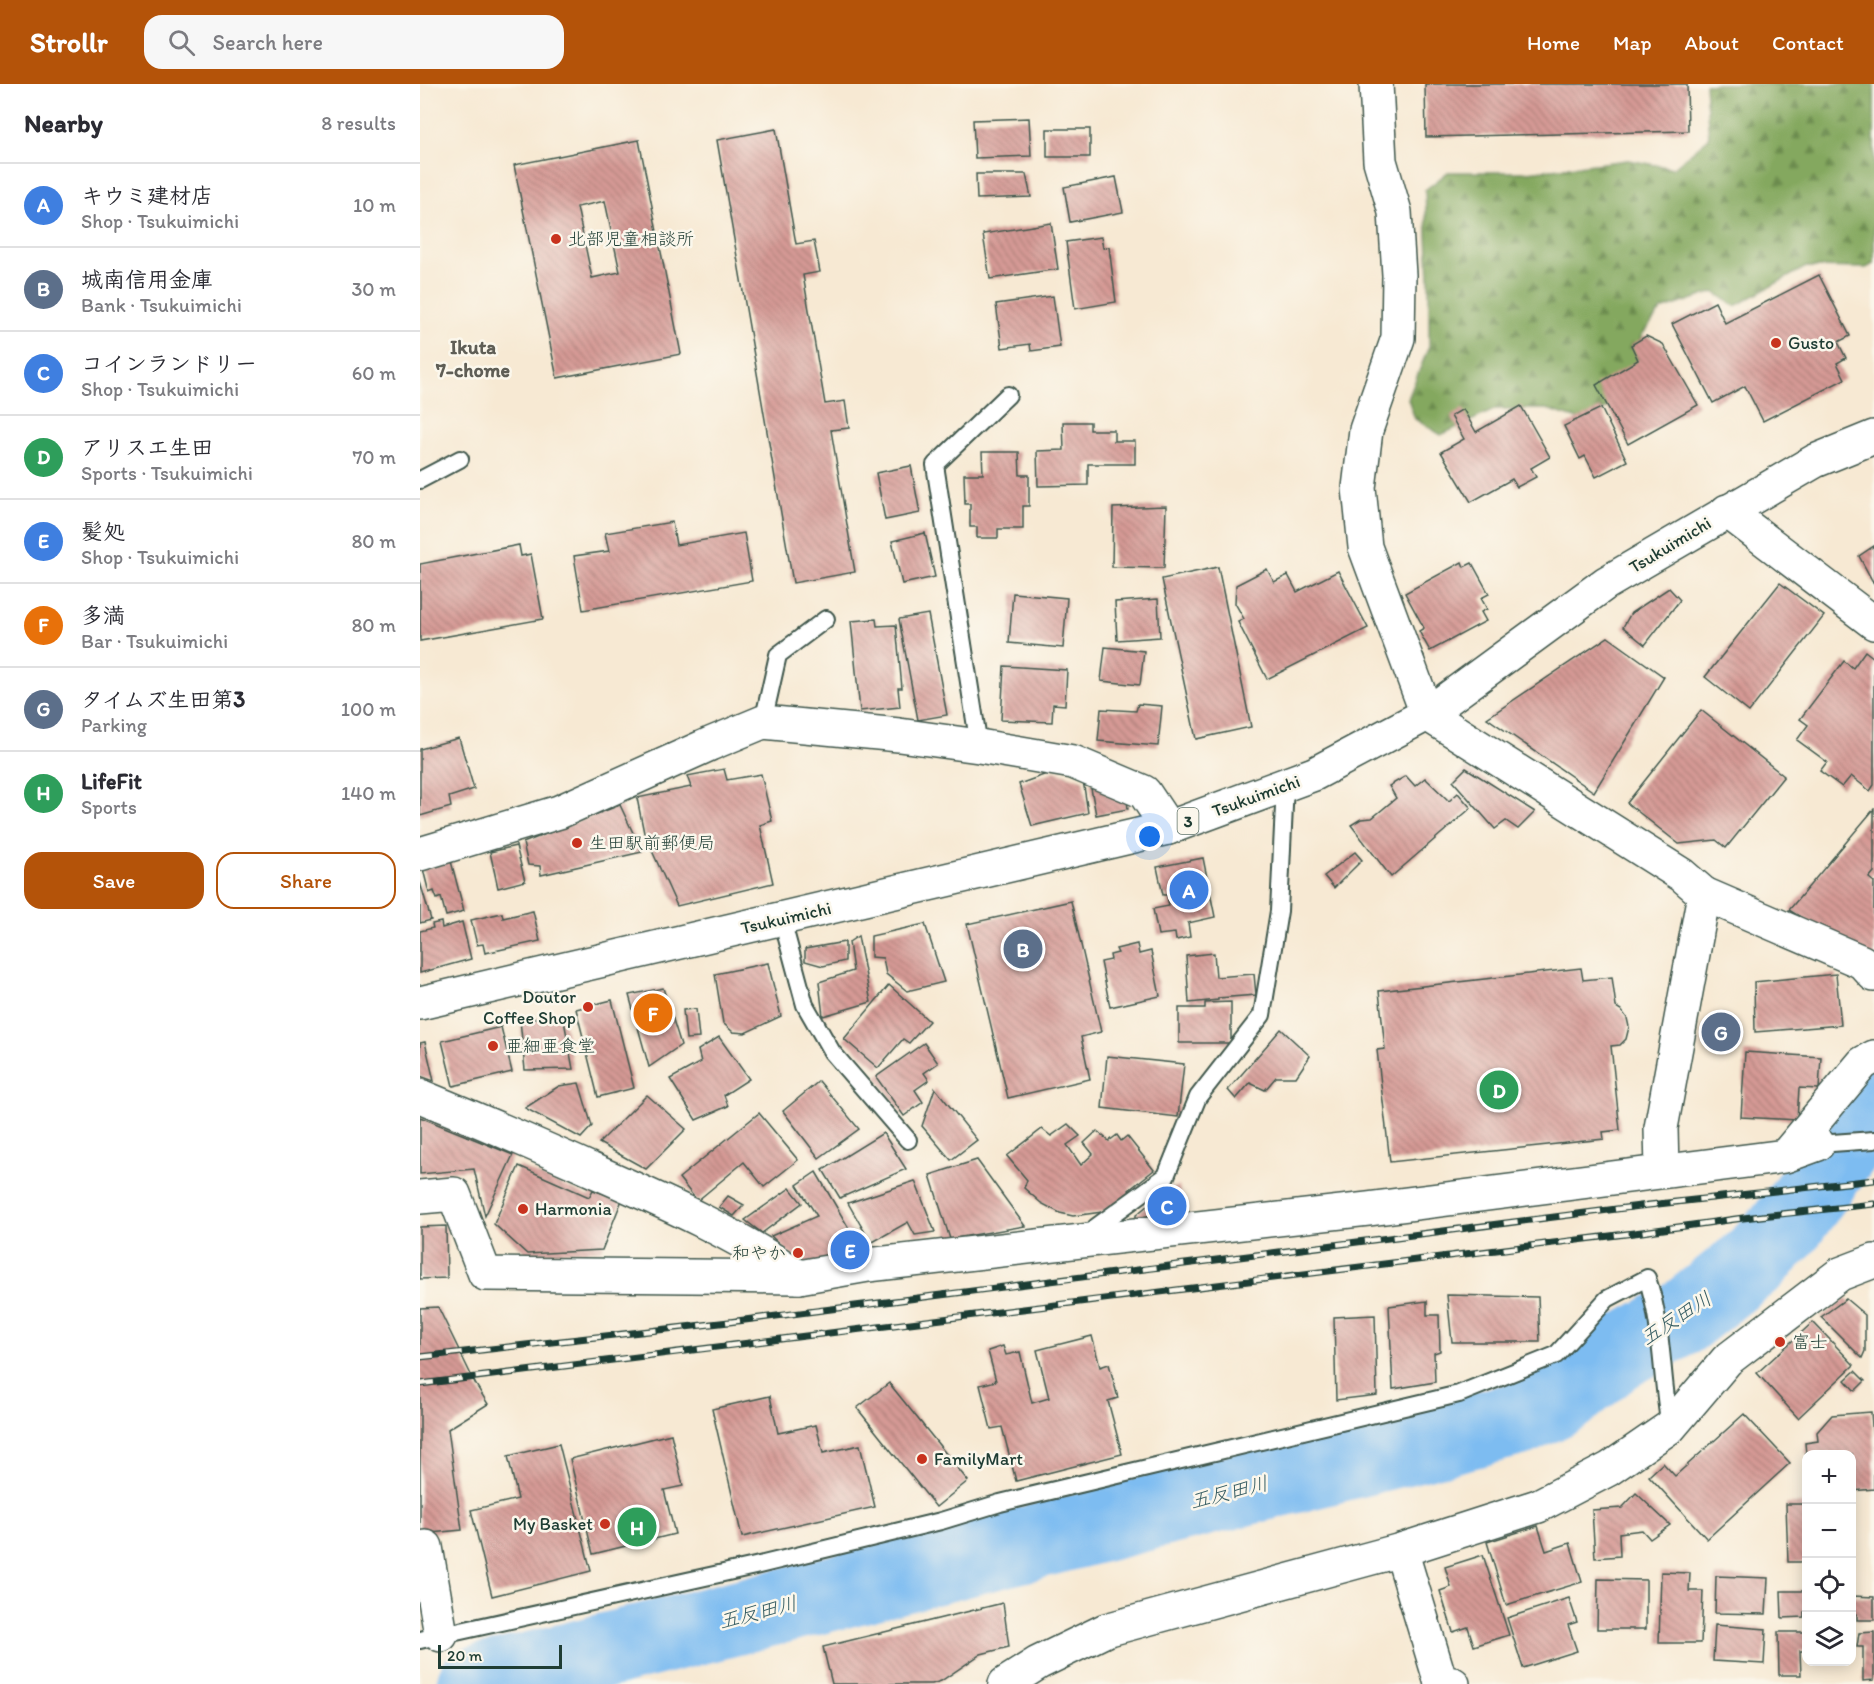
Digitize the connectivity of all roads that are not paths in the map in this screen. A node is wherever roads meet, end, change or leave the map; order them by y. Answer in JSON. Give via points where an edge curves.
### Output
{"nodes":[{"id":1,"x":1376,"y":84,"type":"edge"},
{"id":2,"x":1008,"y":395,"type":"dead end"},
{"id":3,"x":1874,"y":437,"type":"edge"},
{"id":4,"x":460,"y":459,"type":"dead end"},
{"id":5,"x":420,"y":480,"type":"edge"},
{"id":6,"x":1727,"y":511,"type":"junction"},
{"id":7,"x":826,"y":619,"type":"dead end"},
{"id":8,"x":1874,"y":623,"type":"edge"},
{"id":9,"x":1427,"y":714,"type":"junction"},
{"id":10,"x":763,"y":722,"type":"junction"},
{"id":11,"x":979,"y":746,"type":"junction"},
{"id":12,"x":1285,"y":785,"type":"junction"},
{"id":13,"x":1168,"y":828,"type":"junction"},
{"id":14,"x":420,"y":854,"type":"edge"},
{"id":15,"x":1704,"y":894,"type":"junction"},
{"id":16,"x":782,"y":920,"type":"junction"},
{"id":17,"x":1874,"y":975,"type":"edge"},
{"id":18,"x":420,"y":1004,"type":"edge"},
{"id":19,"x":1874,"y":1057,"type":"edge"},
{"id":20,"x":420,"y":1096,"type":"edge"},
{"id":21,"x":908,"y":1140,"type":"dead end"},
{"id":22,"x":1874,"y":1140,"type":"edge"},
{"id":23,"x":1818,"y":1144,"type":"joint"},
{"id":24,"x":1785,"y":1156,"type":"junction"},
{"id":25,"x":1662,"y":1171,"type":"junction"},
{"id":26,"x":420,"y":1197,"type":"edge"},
{"id":27,"x":1092,"y":1241,"type":"junction"},
{"id":28,"x":1874,"y":1261,"type":"edge"},
{"id":29,"x":800,"y":1276,"type":"junction"},
{"id":30,"x":1668,"y":1413,"type":"junction"},
{"id":31,"x":420,"y":1548,"type":"edge"},
{"id":32,"x":1401,"y":1550,"type":"junction"},
{"id":33,"x":431,"y":1638,"type":"edge"},
{"id":34,"x":1042,"y":1674,"type":"edge"},
{"id":35,"x":1005,"y":1684,"type":"edge"},
{"id":36,"x":1453,"y":1684,"type":"edge"}],
"edges":[{"from":1,"to":9,"type":"street","via":[[1380,160],[1395,212],[1398,338],[1366,430],[1359,489],[1365,547]]},
{"from":2,"to":11,"type":"lane","via":[[935,465]]},
{"from":3,"to":6,"type":"street","name":"Tsukuimichi","number":"3","via":[[1815,462]]},
{"from":4,"to":5,"type":"lane"},
{"from":6,"to":8,"type":"street"},
{"from":6,"to":9,"type":"street","name":"Tsukuimichi","number":"3","via":[[1606,583]]},
{"from":7,"to":10,"type":"lane","via":[[778,655]]},
{"from":9,"to":12,"type":"street","name":"Tsukuimichi","number":"3","via":[[1314,774]]},
{"from":9,"to":15,"type":"street","via":[[1682,875]]},
{"from":10,"to":11,"type":"street"},
{"from":10,"to":14,"type":"street","via":[[559,812]]},
{"from":11,"to":13,"type":"street","via":[[1073,762],[1144,792]]},
{"from":12,"to":13,"type":"street","name":"Tsukuimichi","number":"3"},
{"from":12,"to":27,"type":"lane","via":[[1279,911],[1262,1015],[1198,1097],[1166,1176],[1096,1227]]},
{"from":13,"to":16,"type":"street","name":"Tsukuimichi","number":"3"},
{"from":15,"to":17,"type":"street","via":[[1862,962]]},
{"from":15,"to":25,"type":"street","via":[[1661,1128]]},
{"from":16,"to":18,"type":"street","name":"Tsukuimichi","number":"3"},
{"from":16,"to":21,"type":"lane","via":[[805,1005],[832,1052]]},
{"from":19,"to":24,"type":"street","via":[[1863,1064]]},
{"from":20,"to":29,"type":"street","via":[[644,1193],[759,1250]]},
{"from":22,"to":23,"type":"lane"},
{"from":23,"to":24,"type":"street"},
{"from":24,"to":25,"type":"street"},
{"from":25,"to":27,"type":"street"},
{"from":26,"to":29,"type":"street","via":[[454,1194],[485,1274]]},
{"from":27,"to":29,"type":"street","via":[[880,1263]]},
{"from":28,"to":30,"type":"street","via":[[1840,1275],[1727,1360]]},
{"from":30,"to":32,"type":"street","via":[[1609,1469],[1539,1506]]},
{"from":30,"to":33,"type":"lane","via":[[1655,1302],[1647,1278],[1607,1299],[1556,1355],[1459,1394],[1000,1503],[755,1566]]},
{"from":31,"to":33,"type":"street","via":[[426,1547]]},
{"from":32,"to":34,"type":"street","via":[[1106,1630]]},
{"from":32,"to":36,"type":"street","via":[[1441,1683]]},
{"from":34,"to":35,"type":"street"}]}
